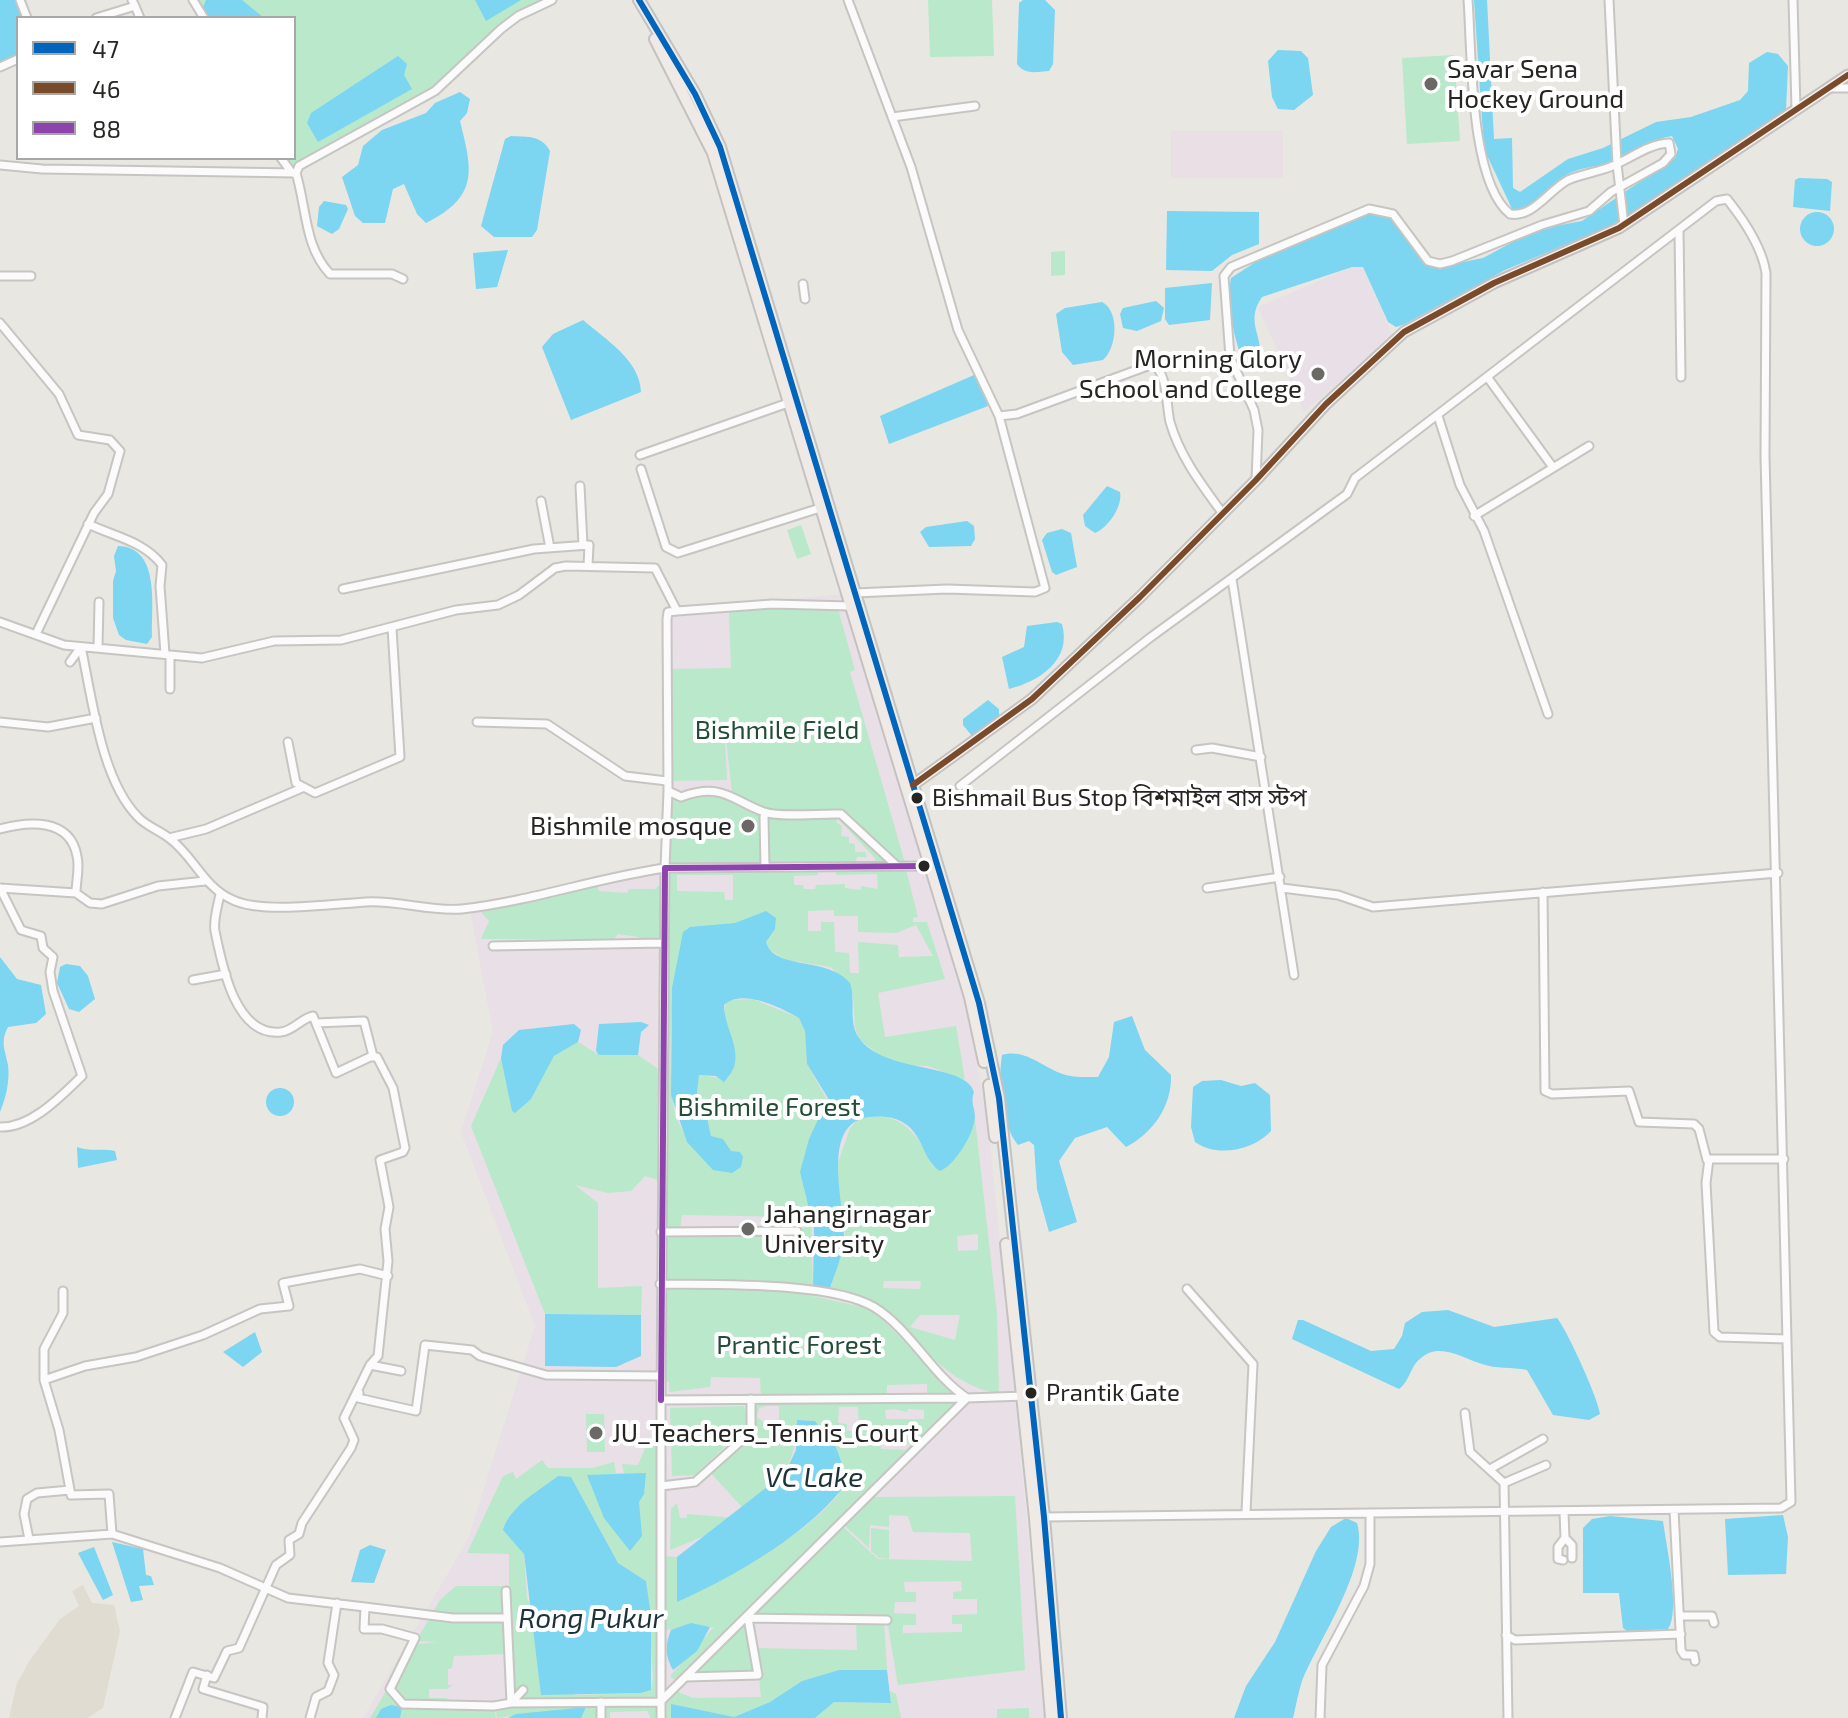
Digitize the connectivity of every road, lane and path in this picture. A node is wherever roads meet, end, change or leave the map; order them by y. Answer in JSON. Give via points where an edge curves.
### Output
{"nodes":[{"id":1,"x":552,"y":0,"type":"edge"},
{"id":2,"x":631,"y":0,"type":"edge"},
{"id":3,"x":639,"y":0,"type":"edge"},
{"id":4,"x":848,"y":0,"type":"edge"},
{"id":5,"x":1468,"y":0,"type":"edge"},
{"id":6,"x":1609,"y":0,"type":"edge"},
{"id":7,"x":1793,"y":0,"type":"edge"},
{"id":8,"x":134,"y":3,"type":"edge"},
{"id":9,"x":101,"y":16,"type":"edge"},
{"id":10,"x":1848,"y":75,"type":"edge"},
{"id":11,"x":1828,"y":88,"type":"junction"},
{"id":12,"x":1848,"y":88,"type":"edge"},
{"id":13,"x":975,"y":106,"type":"dead end"},
{"id":14,"x":1796,"y":109,"type":"junction"},
{"id":15,"x":892,"y":117,"type":"junction"},
{"id":16,"x":154,"y":160,"type":"edge"},
{"id":17,"x":283,"y":160,"type":"edge"},
{"id":18,"x":1617,"y":164,"type":"junction"},
{"id":19,"x":0,"y":165,"type":"edge"},
{"id":20,"x":154,"y":169,"type":"junction"},
{"id":21,"x":294,"y":173,"type":"junction"},
{"id":22,"x":1619,"y":186,"type":"junction"},
{"id":23,"x":1624,"y":225,"type":"junction"},
{"id":24,"x":1679,"y":230,"type":"junction"},
{"id":25,"x":0,"y":276,"type":"edge"},
{"id":26,"x":31,"y":276,"type":"dead end"},
{"id":27,"x":403,"y":279,"type":"dead end"},
{"id":28,"x":803,"y":284,"type":"dead end"},
{"id":29,"x":805,"y":299,"type":"dead end"},
{"id":30,"x":0,"y":323,"type":"edge"},
{"id":31,"x":1681,"y":377,"type":"dead end"},
{"id":32,"x":1488,"y":378,"type":"junction"},
{"id":33,"x":788,"y":403,"type":"junction"},
{"id":34,"x":999,"y":416,"type":"junction"},
{"id":35,"x":1438,"y":416,"type":"junction"},
{"id":36,"x":1589,"y":446,"type":"dead end"},
{"id":37,"x":640,"y":455,"type":"dead end"},
{"id":38,"x":1552,"y":466,"type":"junction"},
{"id":39,"x":641,"y":469,"type":"dead end"},
{"id":40,"x":1256,"y":480,"type":"junction"},
{"id":41,"x":580,"y":486,"type":"dead end"},
{"id":42,"x":541,"y":501,"type":"dead end"},
{"id":43,"x":820,"y":508,"type":"junction"},
{"id":44,"x":1223,"y":514,"type":"junction"},
{"id":45,"x":1474,"y":516,"type":"junction"},
{"id":46,"x":88,"y":524,"type":"junction"},
{"id":47,"x":583,"y":545,"type":"junction"},
{"id":48,"x":550,"y":548,"type":"junction"},
{"id":49,"x":566,"y":566,"type":"junction"},
{"id":50,"x":588,"y":566,"type":"junction"},
{"id":51,"x":569,"y":576,"type":"dead end"},
{"id":52,"x":1232,"y":579,"type":"junction"},
{"id":53,"x":343,"y":589,"type":"dead end"},
{"id":54,"x":855,"y":593,"type":"junction"},
{"id":55,"x":99,"y":602,"type":"dead end"},
{"id":56,"x":850,"y":606,"type":"junction"},
{"id":57,"x":677,"y":611,"type":"junction"},
{"id":58,"x":0,"y":622,"type":"edge"},
{"id":59,"x":392,"y":628,"type":"junction"},
{"id":60,"x":36,"y":634,"type":"junction"},
{"id":61,"x":81,"y":647,"type":"junction"},
{"id":62,"x":98,"y":648,"type":"junction"},
{"id":63,"x":168,"y":655,"type":"junction"},
{"id":64,"x":70,"y":662,"type":"dead end"},
{"id":65,"x":170,"y":689,"type":"dead end"},
{"id":66,"x":1548,"y":714,"type":"dead end"},
{"id":67,"x":96,"y":718,"type":"junction"},
{"id":68,"x":0,"y":722,"type":"edge"},
{"id":69,"x":477,"y":722,"type":"dead end"},
{"id":70,"x":288,"y":742,"type":"dead end"},
{"id":71,"x":1196,"y":750,"type":"dead end"},
{"id":72,"x":1261,"y":757,"type":"junction"},
{"id":73,"x":667,"y":781,"type":"junction"},
{"id":74,"x":913,"y":785,"type":"junction"},
{"id":75,"x":960,"y":786,"type":"dead end"},
{"id":76,"x":302,"y":788,"type":"junction"},
{"id":77,"x":668,"y":791,"type":"junction"},
{"id":78,"x":764,"y":817,"type":"dead end"},
{"id":79,"x":0,"y":829,"type":"edge"},
{"id":80,"x":169,"y":838,"type":"junction"},
{"id":81,"x":897,"y":866,"type":"junction"},
{"id":82,"x":929,"y":866,"type":"junction"},
{"id":83,"x":765,"y":867,"type":"junction"},
{"id":84,"x":665,"y":868,"type":"junction"},
{"id":85,"x":1778,"y":873,"type":"junction"},
{"id":86,"x":1280,"y":877,"type":"junction"},
{"id":87,"x":205,"y":881,"type":"junction"},
{"id":88,"x":0,"y":888,"type":"edge"},
{"id":89,"x":1207,"y":888,"type":"dead end"},
{"id":90,"x":1282,"y":888,"type":"junction"},
{"id":91,"x":1543,"y":892,"type":"junction"},
{"id":92,"x":76,"y":893,"type":"junction"},
{"id":93,"x":220,"y":894,"type":"junction"},
{"id":94,"x":664,"y":943,"type":"junction"},
{"id":95,"x":493,"y":946,"type":"dead end"},
{"id":96,"x":226,"y":974,"type":"junction"},
{"id":97,"x":1294,"y":975,"type":"dead end"},
{"id":98,"x":193,"y":980,"type":"dead end"},
{"id":99,"x":316,"y":1023,"type":"junction"},
{"id":100,"x":373,"y":1056,"type":"junction"},
{"id":101,"x":0,"y":1127,"type":"edge"},
{"id":102,"x":1784,"y":1159,"type":"junction"},
{"id":103,"x":1707,"y":1160,"type":"junction"},
{"id":104,"x":797,"y":1231,"type":"dead end"},
{"id":105,"x":661,"y":1232,"type":"junction"},
{"id":106,"x":388,"y":1276,"type":"junction"},
{"id":107,"x":660,"y":1284,"type":"junction"},
{"id":108,"x":1187,"y":1289,"type":"dead end"},
{"id":109,"x":63,"y":1291,"type":"dead end"},
{"id":110,"x":1787,"y":1339,"type":"junction"},
{"id":111,"x":370,"y":1365,"type":"junction"},
{"id":112,"x":401,"y":1371,"type":"dead end"},
{"id":113,"x":661,"y":1376,"type":"junction"},
{"id":114,"x":44,"y":1380,"type":"junction"},
{"id":115,"x":359,"y":1387,"type":"junction"},
{"id":116,"x":1026,"y":1396,"type":"junction"},
{"id":117,"x":967,"y":1398,"type":"junction"},
{"id":118,"x":751,"y":1399,"type":"junction"},
{"id":119,"x":661,"y":1400,"type":"junction"},
{"id":120,"x":1465,"y":1413,"type":"dead end"},
{"id":121,"x":1543,"y":1439,"type":"dead end"},
{"id":122,"x":1546,"y":1465,"type":"dead end"},
{"id":123,"x":1490,"y":1469,"type":"junction"},
{"id":124,"x":1504,"y":1483,"type":"junction"},
{"id":125,"x":661,"y":1486,"type":"junction"},
{"id":126,"x":70,"y":1490,"type":"junction"},
{"id":127,"x":1674,"y":1510,"type":"junction"},
{"id":128,"x":1246,"y":1512,"type":"junction"},
{"id":129,"x":1505,"y":1512,"type":"junction"},
{"id":130,"x":1564,"y":1512,"type":"junction"},
{"id":131,"x":1370,"y":1513,"type":"junction"},
{"id":132,"x":1044,"y":1517,"type":"junction"},
{"id":133,"x":112,"y":1534,"type":"junction"},
{"id":134,"x":1565,"y":1538,"type":"junction"},
{"id":135,"x":29,"y":1539,"type":"junction"},
{"id":136,"x":0,"y":1542,"type":"edge"},
{"id":137,"x":1572,"y":1558,"type":"dead end"},
{"id":138,"x":1563,"y":1560,"type":"dead end"},
{"id":139,"x":265,"y":1588,"type":"junction"},
{"id":140,"x":506,"y":1591,"type":"dead end"},
{"id":141,"x":337,"y":1603,"type":"junction"},
{"id":142,"x":365,"y":1607,"type":"junction"},
{"id":143,"x":1680,"y":1616,"type":"junction"},
{"id":144,"x":505,"y":1618,"type":"junction"},
{"id":145,"x":746,"y":1618,"type":"junction"},
{"id":146,"x":777,"y":1618,"type":"junction"},
{"id":147,"x":801,"y":1619,"type":"junction"},
{"id":148,"x":824,"y":1619,"type":"junction"},
{"id":149,"x":848,"y":1619,"type":"junction"},
{"id":150,"x":887,"y":1620,"type":"dead end"},
{"id":151,"x":1714,"y":1623,"type":"dead end"},
{"id":152,"x":777,"y":1630,"type":"dead end"},
{"id":153,"x":802,"y":1630,"type":"dead end"},
{"id":154,"x":848,"y":1630,"type":"dead end"},
{"id":155,"x":824,"y":1631,"type":"dead end"},
{"id":156,"x":1681,"y":1634,"type":"junction"},
{"id":157,"x":1506,"y":1635,"type":"junction"},
{"id":158,"x":1695,"y":1661,"type":"dead end"},
{"id":159,"x":207,"y":1675,"type":"junction"},
{"id":160,"x":686,"y":1677,"type":"junction"},
{"id":161,"x":523,"y":1690,"type":"dead end"},
{"id":162,"x":606,"y":1702,"type":"junction"},
{"id":163,"x":660,"y":1702,"type":"junction"},
{"id":164,"x":511,"y":1703,"type":"junction"},
{"id":165,"x":175,"y":1718,"type":"edge"},
{"id":166,"x":262,"y":1718,"type":"edge"},
{"id":167,"x":310,"y":1718,"type":"edge"},
{"id":168,"x":601,"y":1718,"type":"edge"},
{"id":169,"x":661,"y":1718,"type":"edge"},
{"id":170,"x":1051,"y":1718,"type":"edge"},
{"id":171,"x":1061,"y":1718,"type":"edge"},
{"id":172,"x":1320,"y":1718,"type":"edge"},
{"id":173,"x":1508,"y":1718,"type":"edge"}],
"edges":[{"from":1,"to":21,"type":"street","via":[[501,29],[435,91]]},
{"from":2,"to":33,"type":"highway","via":[[713,153]]},
{"from":3,"to":54,"type":"highway","via":[[720,147]]},
{"from":4,"to":15,"type":"street"},
{"from":5,"to":18,"type":"street","via":[[1478,139],[1504,209],[1522,214],[1566,181]]},
{"from":6,"to":18,"type":"street"},
{"from":7,"to":14,"type":"street"},
{"from":8,"to":9,"type":"street"},
{"from":10,"to":11,"type":"main road"},
{"from":11,"to":12,"type":"street"},
{"from":11,"to":14,"type":"main road"},
{"from":13,"to":15,"type":"street"},
{"from":14,"to":23,"type":"main road"},
{"from":15,"to":34,"type":"street","via":[[958,330]]},
{"from":16,"to":20,"type":"street"},
{"from":17,"to":21,"type":"street"},
{"from":18,"to":22,"type":"street"},
{"from":18,"to":22,"type":"street","via":[[1654,145],[1672,145],[1668,159]]},
{"from":19,"to":20,"type":"street"},
{"from":20,"to":21,"type":"street"},
{"from":21,"to":27,"type":"street","via":[[306,205],[308,238],[316,259],[330,274],[392,274]]},
{"from":22,"to":23,"type":"street"},
{"from":22,"to":40,"type":"street","via":[[1571,219],[1440,264],[1428,261],[1393,214],[1369,209],[1231,267],[1224,276],[1230,357],[1254,410]]},
{"from":23,"to":40,"type":"main road","via":[[1494,283],[1404,332],[1326,404]]},
{"from":24,"to":31,"type":"street"},
{"from":24,"to":32,"type":"street"},
{"from":24,"to":85,"type":"street","via":[[1716,201],[1727,199],[1763,257]]},
{"from":25,"to":26,"type":"street"},
{"from":28,"to":29,"type":"street"},
{"from":30,"to":46,"type":"street","via":[[59,394],[78,435],[110,440],[120,451],[108,494]]},
{"from":32,"to":35,"type":"street"},
{"from":32,"to":38,"type":"street"},
{"from":33,"to":37,"type":"street"},
{"from":33,"to":43,"type":"highway"},
{"from":34,"to":44,"type":"street","via":[[1153,364],[1161,373],[1184,457]]},
{"from":34,"to":54,"type":"street","via":[[1045,588]]},
{"from":35,"to":45,"type":"street"},
{"from":35,"to":52,"type":"street","via":[[1355,478],[1347,494]]},
{"from":36,"to":38,"type":"street"},
{"from":38,"to":45,"type":"street"},
{"from":39,"to":43,"type":"street","via":[[666,547],[678,553]]},
{"from":40,"to":44,"type":"main road"},
{"from":41,"to":47,"type":"street"},
{"from":42,"to":48,"type":"street"},
{"from":43,"to":56,"type":"highway"},
{"from":44,"to":74,"type":"main road","via":[[1032,699]]},
{"from":45,"to":66,"type":"street","via":[[1484,531]]},
{"from":46,"to":60,"type":"street"},
{"from":46,"to":63,"type":"street","via":[[124,537],[162,565]]},
{"from":47,"to":48,"type":"street"},
{"from":47,"to":50,"type":"street","via":[[589,547]]},
{"from":48,"to":53,"type":"street"},
{"from":49,"to":50,"type":"street"},
{"from":49,"to":51,"type":"street"},
{"from":49,"to":59,"type":"street","via":[[498,605],[456,610]]},
{"from":50,"to":57,"type":"street","via":[[655,568]]},
{"from":52,"to":72,"type":"street"},
{"from":52,"to":75,"type":"street"},
{"from":54,"to":74,"type":"highway"},
{"from":55,"to":62,"type":"street"},
{"from":56,"to":57,"type":"street","via":[[772,604]]},
{"from":56,"to":82,"type":"highway"},
{"from":57,"to":73,"type":"street","via":[[668,612],[667,619]]},
{"from":58,"to":60,"type":"street"},
{"from":59,"to":63,"type":"street","via":[[341,640],[274,641],[202,658]]},
{"from":59,"to":76,"type":"street","via":[[400,757],[329,789],[315,793]]},
{"from":60,"to":61,"type":"street"},
{"from":61,"to":62,"type":"street"},
{"from":61,"to":64,"type":"street"},
{"from":61,"to":67,"type":"street"},
{"from":62,"to":63,"type":"street"},
{"from":63,"to":65,"type":"street"},
{"from":67,"to":68,"type":"street","via":[[48,727]]},
{"from":67,"to":80,"type":"street","via":[[126,803],[138,818]]},
{"from":69,"to":73,"type":"street","via":[[547,724],[625,776]]},
{"from":70,"to":76,"type":"street","via":[[296,783]]},
{"from":71,"to":72,"type":"street"},
{"from":72,"to":86,"type":"street"},
{"from":73,"to":77,"type":"street"},
{"from":74,"to":116,"type":"highway","via":[[979,1003],[999,1098]]},
{"from":76,"to":80,"type":"street","via":[[206,829]]},
{"from":77,"to":81,"type":"street","via":[[681,797],[732,794],[772,813],[841,814]]},
{"from":77,"to":84,"type":"street"},
{"from":78,"to":83,"type":"street"},
{"from":79,"to":92,"type":"street","via":[[48,824],[63,831],[78,857]]},
{"from":80,"to":87,"type":"street","via":[[184,849]]},
{"from":81,"to":82,"type":"street"},
{"from":81,"to":83,"type":"street"},
{"from":82,"to":116,"type":"highway","via":[[970,997],[991,1092]]},
{"from":83,"to":84,"type":"street"},
{"from":84,"to":93,"type":"street","via":[[507,904],[459,909],[395,901],[260,907]]},
{"from":84,"to":94,"type":"street"},
{"from":85,"to":91,"type":"street"},
{"from":85,"to":102,"type":"street"},
{"from":86,"to":89,"type":"street"},
{"from":86,"to":90,"type":"street"},
{"from":87,"to":92,"type":"street","via":[[158,886],[102,904]]},
{"from":87,"to":93,"type":"street"},
{"from":88,"to":92,"type":"street"},
{"from":88,"to":101,"type":"street","via":[[21,930],[41,936],[43,948],[53,957],[53,991],[82,1076],[34,1117]]},
{"from":90,"to":91,"type":"street","via":[[1338,895],[1373,907]]},
{"from":90,"to":97,"type":"street"},
{"from":91,"to":103,"type":"street","via":[[1545,1091],[1629,1091],[1639,1122],[1694,1124]]},
{"from":93,"to":96,"type":"street","via":[[215,931]]},
{"from":94,"to":95,"type":"street"},
{"from":94,"to":105,"type":"street"},
{"from":96,"to":98,"type":"street"},
{"from":96,"to":99,"type":"street","via":[[251,1025],[283,1033],[310,1015]]},
{"from":99,"to":100,"type":"street","via":[[364,1021]]},
{"from":99,"to":100,"type":"street","via":[[336,1073]]},
{"from":100,"to":106,"type":"street","via":[[389,1076],[405,1148],[380,1160],[389,1207]]},
{"from":102,"to":103,"type":"street"},
{"from":102,"to":110,"type":"street"},
{"from":103,"to":110,"type":"street","via":[[1714,1332],[1720,1337]]},
{"from":104,"to":105,"type":"street"},
{"from":105,"to":107,"type":"street"},
{"from":106,"to":111,"type":"street","via":[[378,1356]]},
{"from":106,"to":114,"type":"street","via":[[360,1269],[283,1283],[289,1306],[260,1309],[203,1335]]},
{"from":107,"to":113,"type":"street"},
{"from":107,"to":117,"type":"street","via":[[766,1286],[873,1306]]},
{"from":108,"to":128,"type":"street","via":[[1253,1364]]},
{"from":109,"to":114,"type":"street","via":[[63,1313],[44,1349]]},
{"from":110,"to":127,"type":"street","via":[[1789,1506]]},
{"from":111,"to":112,"type":"street"},
{"from":111,"to":115,"type":"street"},
{"from":113,"to":115,"type":"street","via":[[546,1375],[472,1350],[425,1345],[416,1411],[358,1398]]},
{"from":113,"to":119,"type":"street"},
{"from":114,"to":126,"type":"street"},
{"from":115,"to":139,"type":"street","via":[[344,1418],[354,1440],[351,1448],[299,1534],[289,1540],[290,1555],[276,1565]]},
{"from":116,"to":117,"type":"street"},
{"from":116,"to":132,"type":"highway"},
{"from":116,"to":170,"type":"highway"},
{"from":117,"to":118,"type":"street"},
{"from":117,"to":145,"type":"street"},
{"from":118,"to":119,"type":"street"},
{"from":118,"to":125,"type":"street","via":[[751,1432],[695,1482]]},
{"from":119,"to":125,"type":"street"},
{"from":120,"to":123,"type":"street","via":[[1470,1452]]},
{"from":121,"to":123,"type":"street"},
{"from":122,"to":124,"type":"street"},
{"from":123,"to":124,"type":"street"},
{"from":124,"to":129,"type":"street"},
{"from":125,"to":163,"type":"street"},
{"from":126,"to":133,"type":"street","via":[[71,1495],[109,1494]]},
{"from":126,"to":135,"type":"street","via":[[27,1499]]},
{"from":127,"to":130,"type":"street"},
{"from":127,"to":143,"type":"street"},
{"from":128,"to":131,"type":"street"},
{"from":128,"to":132,"type":"street"},
{"from":129,"to":130,"type":"street"},
{"from":129,"to":131,"type":"street"},
{"from":129,"to":157,"type":"street"},
{"from":130,"to":134,"type":"street"},
{"from":131,"to":172,"type":"street","via":[[1370,1564],[1364,1586],[1322,1665]]},
{"from":132,"to":171,"type":"highway"},
{"from":133,"to":135,"type":"street"},
{"from":133,"to":139,"type":"street"},
{"from":134,"to":137,"type":"street","via":[[1572,1545]]},
{"from":134,"to":138,"type":"street","via":[[1558,1547],[1558,1559]]},
{"from":135,"to":136,"type":"street"},
{"from":139,"to":141,"type":"street","via":[[302,1602]]},
{"from":139,"to":159,"type":"street","via":[[239,1648],[227,1651],[214,1678]]},
{"from":140,"to":144,"type":"street"},
{"from":141,"to":142,"type":"street"},
{"from":141,"to":167,"type":"street","via":[[328,1663],[334,1675],[328,1691],[316,1697]]},
{"from":142,"to":144,"type":"street","via":[[453,1618]]},
{"from":142,"to":164,"type":"street","via":[[364,1629],[415,1638],[390,1689],[403,1704]]},
{"from":143,"to":151,"type":"street","via":[[1712,1616]]},
{"from":143,"to":156,"type":"street"},
{"from":144,"to":164,"type":"street"},
{"from":145,"to":146,"type":"street"},
{"from":145,"to":160,"type":"street"},
{"from":145,"to":160,"type":"street","via":[[758,1675]]},
{"from":146,"to":147,"type":"street"},
{"from":146,"to":152,"type":"street"},
{"from":147,"to":148,"type":"street"},
{"from":147,"to":153,"type":"street"},
{"from":148,"to":149,"type":"street"},
{"from":148,"to":155,"type":"street"},
{"from":149,"to":150,"type":"street"},
{"from":149,"to":154,"type":"street"},
{"from":156,"to":157,"type":"street","via":[[1515,1640]]},
{"from":156,"to":158,"type":"street","via":[[1681,1650],[1694,1655]]},
{"from":157,"to":173,"type":"street"},
{"from":159,"to":165,"type":"street","via":[[193,1672]]},
{"from":159,"to":166,"type":"street","via":[[203,1689],[263,1707]]},
{"from":160,"to":163,"type":"street"},
{"from":161,"to":164,"type":"street"},
{"from":162,"to":163,"type":"street"},
{"from":162,"to":164,"type":"street"},
{"from":162,"to":168,"type":"street"},
{"from":163,"to":169,"type":"street"}]}
